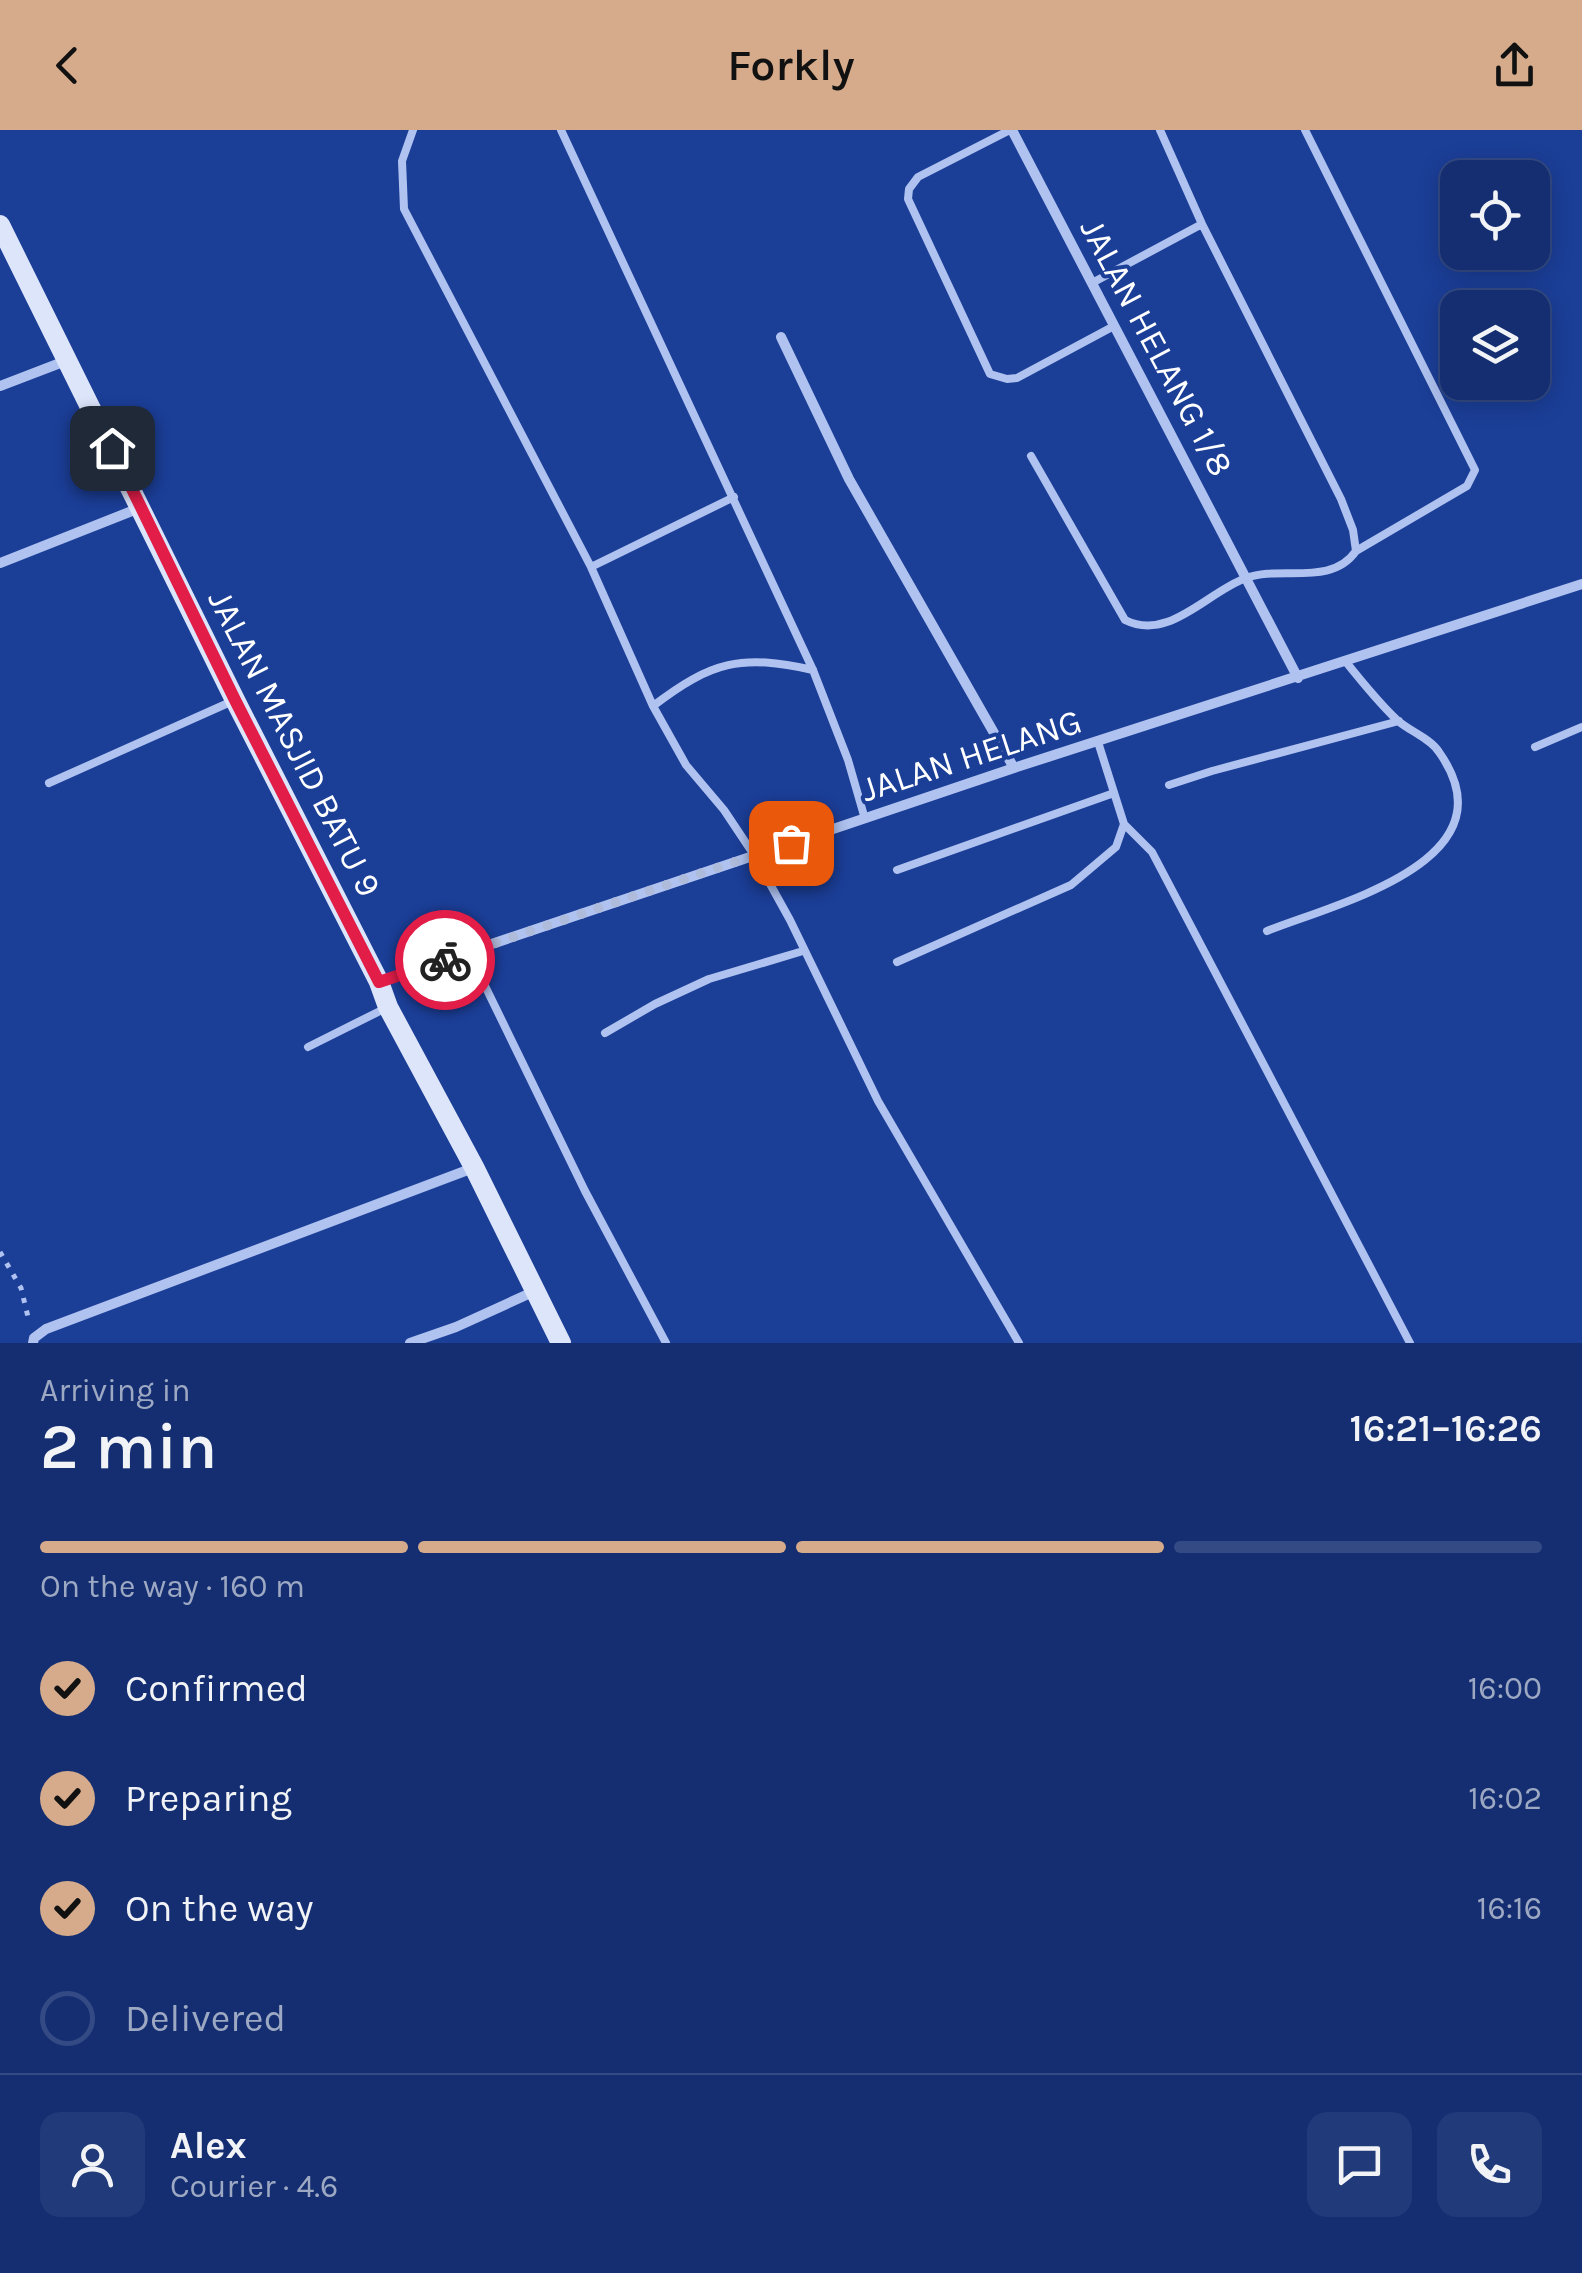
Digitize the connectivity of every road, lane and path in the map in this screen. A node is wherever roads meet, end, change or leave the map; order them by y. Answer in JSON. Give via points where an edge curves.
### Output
{"nodes":[{"id":1,"x":413,"y":130,"type":"edge"},
{"id":2,"x":561,"y":130,"type":"edge"},
{"id":3,"x":1011,"y":130,"type":"edge"},
{"id":4,"x":1160,"y":130,"type":"edge"},
{"id":5,"x":1305,"y":130,"type":"edge"},
{"id":6,"x":1202,"y":224,"type":"junction"},
{"id":7,"x":0,"y":225,"type":"edge"},
{"id":8,"x":1092,"y":283,"type":"junction"},
{"id":9,"x":1114,"y":326,"type":"junction"},
{"id":10,"x":782,"y":337,"type":"dead end"},
{"id":11,"x":68,"y":360,"type":"junction"},
{"id":12,"x":0,"y":386,"type":"edge"},
{"id":13,"x":1031,"y":456,"type":"dead end"},
{"id":14,"x":734,"y":497,"type":"junction"},
{"id":15,"x":142,"y":507,"type":"junction"},
{"id":16,"x":1356,"y":551,"type":"junction"},
{"id":17,"x":0,"y":563,"type":"edge"},
{"id":18,"x":591,"y":567,"type":"junction"},
{"id":19,"x":1247,"y":578,"type":"junction"},
{"id":20,"x":1582,"y":584,"type":"edge"},
{"id":21,"x":1346,"y":662,"type":"junction"},
{"id":22,"x":813,"y":670,"type":"junction"},
{"id":23,"x":1298,"y":678,"type":"junction"},
{"id":24,"x":235,"y":700,"type":"junction"},
{"id":25,"x":653,"y":706,"type":"junction"},
{"id":26,"x":1398,"y":722,"type":"junction"},
{"id":27,"x":1582,"y":727,"type":"edge"},
{"id":28,"x":1098,"y":742,"type":"junction"},
{"id":29,"x":1535,"y":747,"type":"dead end"},
{"id":30,"x":1014,"y":768,"type":"junction"},
{"id":31,"x":49,"y":783,"type":"dead end"},
{"id":32,"x":1169,"y":786,"type":"dead end"},
{"id":33,"x":1114,"y":793,"type":"junction"},
{"id":34,"x":865,"y":819,"type":"junction"},
{"id":35,"x":1124,"y":824,"type":"junction"},
{"id":36,"x":754,"y":855,"type":"junction"},
{"id":37,"x":897,"y":870,"type":"dead end"},
{"id":38,"x":1266,"y":931,"type":"dead end"},
{"id":39,"x":803,"y":950,"type":"junction"},
{"id":40,"x":468,"y":951,"type":"junction"},
{"id":41,"x":897,"y":962,"type":"dead end"},
{"id":42,"x":379,"y":982,"type":"junction"},
{"id":43,"x":388,"y":1007,"type":"junction"},
{"id":44,"x":605,"y":1033,"type":"dead end"},
{"id":45,"x":308,"y":1048,"type":"dead end"},
{"id":46,"x":474,"y":1167,"type":"junction"},
{"id":47,"x":0,"y":1252,"type":"edge"},
{"id":48,"x":535,"y":1291,"type":"junction"},
{"id":49,"x":34,"y":1340,"type":"edge"},
{"id":50,"x":410,"y":1343,"type":"edge"},
{"id":51,"x":560,"y":1343,"type":"edge"},
{"id":52,"x":666,"y":1343,"type":"edge"},
{"id":53,"x":1019,"y":1343,"type":"edge"},
{"id":54,"x":1410,"y":1343,"type":"edge"}],
"edges":[{"from":1,"to":18,"type":"lane","via":[[402,161],[404,209]]},
{"from":2,"to":14,"type":"lane"},
{"from":3,"to":8,"type":"street","name":"JALAN HELANG 1/8"},
{"from":3,"to":9,"type":"lane","via":[[918,177],[908,199],[990,374],[1017,378]]},
{"from":4,"to":6,"type":"lane"},
{"from":5,"to":16,"type":"lane","via":[[1476,470],[1467,486]]},
{"from":6,"to":8,"type":"lane"},
{"from":6,"to":16,"type":"lane","via":[[1341,499]]},
{"from":7,"to":11,"type":"main road","name":"JALAN MASJID BATU 9"},
{"from":8,"to":9,"type":"street","name":"JALAN HELANG 1/8"},
{"from":9,"to":19,"type":"street","name":"JALAN HELANG 1/8"},
{"from":10,"to":30,"type":"street","via":[[850,479]]},
{"from":11,"to":12,"type":"street"},
{"from":11,"to":15,"type":"main road","name":"JALAN MASJID BATU 9"},
{"from":13,"to":19,"type":"lane","via":[[1124,620],[1136,626],[1170,620]]},
{"from":14,"to":18,"type":"lane"},
{"from":14,"to":22,"type":"lane"},
{"from":15,"to":17,"type":"street"},
{"from":15,"to":24,"type":"main road","name":"JALAN MASJID BATU 9"},
{"from":16,"to":19,"type":"lane","via":[[1347,564],[1324,571]]},
{"from":18,"to":25,"type":"lane"},
{"from":19,"to":23,"type":"street","name":"JALAN HELANG 1/8"},
{"from":20,"to":21,"type":"street","name":"JALAN HELANG"},
{"from":21,"to":23,"type":"street","name":"JALAN HELANG"},
{"from":21,"to":26,"type":"lane"},
{"from":22,"to":25,"type":"lane","via":[[758,660],[720,666]]},
{"from":22,"to":34,"type":"lane"},
{"from":23,"to":28,"type":"street","name":"JALAN HELANG"},
{"from":24,"to":31,"type":"lane"},
{"from":24,"to":42,"type":"main road","name":"JALAN MASJID BATU 9"},
{"from":25,"to":36,"type":"lane","via":[[686,765]]},
{"from":26,"to":32,"type":"lane"},
{"from":26,"to":38,"type":"lane","via":[[1438,749],[1451,775],[1458,795],[1448,840],[1406,875]]},
{"from":27,"to":29,"type":"lane"},
{"from":28,"to":30,"type":"street","name":"JALAN HELANG"},
{"from":28,"to":33,"type":"lane"},
{"from":30,"to":34,"type":"street","name":"JALAN HELANG"},
{"from":33,"to":35,"type":"lane"},
{"from":33,"to":37,"type":"lane"},
{"from":34,"to":36,"type":"street","name":"JALAN HELANG"},
{"from":35,"to":41,"type":"lane","via":[[1116,847],[1070,885]]},
{"from":35,"to":54,"type":"lane","via":[[1152,852]]},
{"from":36,"to":39,"type":"lane"},
{"from":36,"to":40,"type":"street","name":"JALAN HELANG"},
{"from":39,"to":44,"type":"lane","via":[[709,979]]},
{"from":39,"to":53,"type":"lane","via":[[878,1101]]},
{"from":40,"to":42,"type":"street","name":"JALAN HELANG"},
{"from":40,"to":52,"type":"lane"},
{"from":42,"to":43,"type":"main road","name":"JALAN MASJID BATU 9"},
{"from":43,"to":45,"type":"lane"},
{"from":43,"to":46,"type":"main road","name":"JALAN MASJID BATU 9"},
{"from":46,"to":48,"type":"main road","name":"JALAN MASJID BATU 9"},
{"from":46,"to":49,"type":"street","via":[[46,1329]]},
{"from":47,"to":49,"type":"path","via":[[21,1288]]},
{"from":48,"to":50,"type":"street"},
{"from":48,"to":51,"type":"main road","name":"JALAN MASJID BATU 9"}]}
